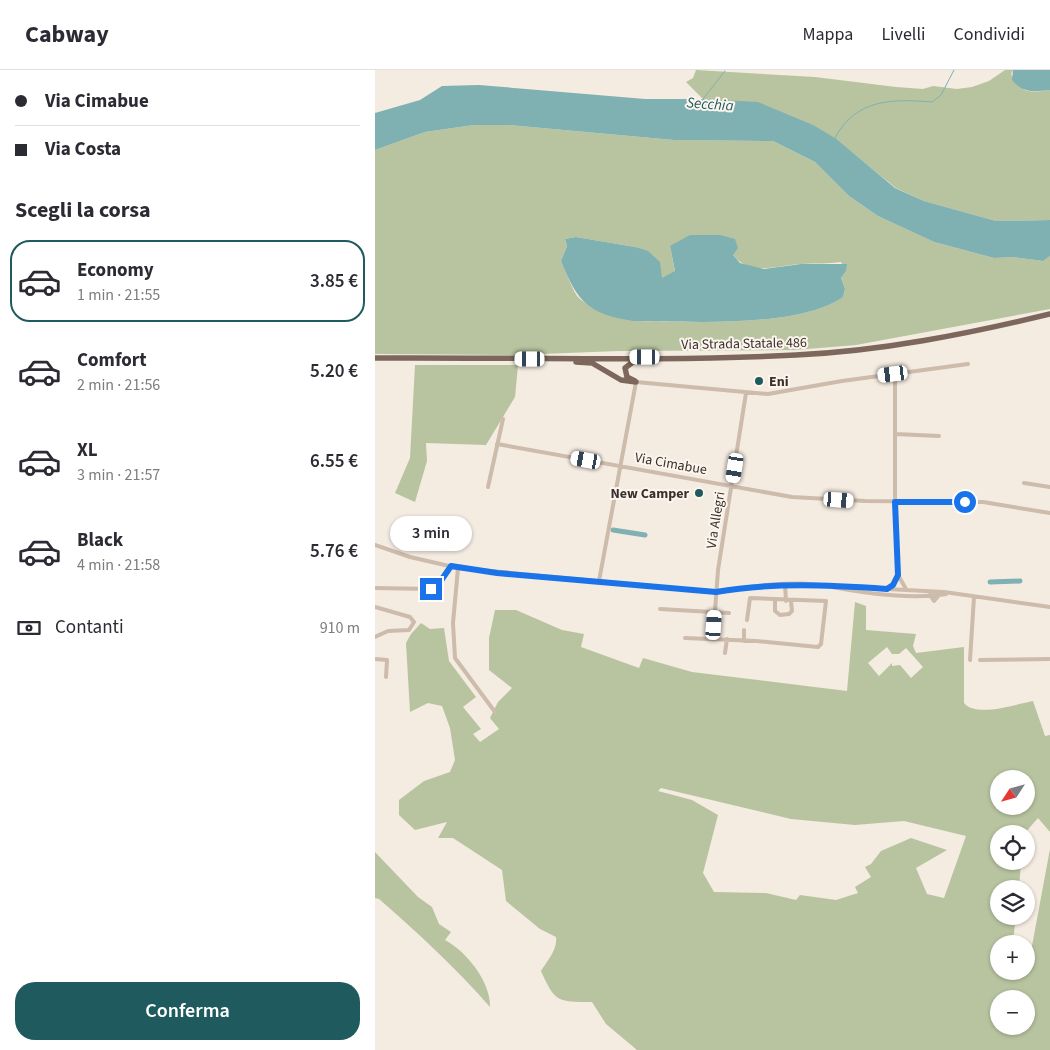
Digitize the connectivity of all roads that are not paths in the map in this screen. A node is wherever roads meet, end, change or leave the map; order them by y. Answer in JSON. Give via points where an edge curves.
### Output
{"nodes":[{"id":1,"x":1050,"y":314,"type":"edge"},
{"id":2,"x":676,"y":357,"type":"junction"},
{"id":3,"x":375,"y":358,"type":"edge"},
{"id":4,"x":555,"y":359,"type":"junction"},
{"id":5,"x":969,"y":364,"type":"dead end"},
{"id":6,"x":895,"y":374,"type":"junction"},
{"id":7,"x":636,"y":382,"type":"junction"},
{"id":8,"x":747,"y":393,"type":"junction"},
{"id":9,"x":503,"y":418,"type":"dead end"},
{"id":10,"x":895,"y":434,"type":"junction"},
{"id":11,"x":939,"y":436,"type":"dead end"},
{"id":12,"x":497,"y":444,"type":"junction"},
{"id":13,"x":621,"y":466,"type":"junction"},
{"id":14,"x":1024,"y":483,"type":"dead end"},
{"id":15,"x":732,"y":486,"type":"junction"},
{"id":16,"x":1050,"y":486,"type":"edge"},
{"id":17,"x":488,"y":487,"type":"dead end"},
{"id":18,"x":895,"y":502,"type":"junction"},
{"id":19,"x":1050,"y":513,"type":"edge"},
{"id":20,"x":375,"y":545,"type":"edge"},
{"id":21,"x":451,"y":566,"type":"junction"},
{"id":22,"x":458,"y":568,"type":"junction"},
{"id":23,"x":898,"y":575,"type":"junction"},
{"id":24,"x":599,"y":581,"type":"junction"},
{"id":25,"x":785,"y":585,"type":"junction"},
{"id":26,"x":827,"y":586,"type":"junction"},
{"id":27,"x":375,"y":588,"type":"edge"},
{"id":28,"x":887,"y":589,"type":"junction"},
{"id":29,"x":907,"y":590,"type":"junction"},
{"id":30,"x":925,"y":591,"type":"junction"},
{"id":31,"x":716,"y":592,"type":"junction"},
{"id":32,"x":946,"y":594,"type":"junction"},
{"id":33,"x":939,"y":595,"type":"junction"},
{"id":34,"x":931,"y":596,"type":"junction"},
{"id":35,"x":974,"y":597,"type":"junction"},
{"id":36,"x":775,"y":601,"type":"junction"},
{"id":37,"x":789,"y":601,"type":"junction"},
{"id":38,"x":375,"y":607,"type":"edge"},
{"id":39,"x":1050,"y":607,"type":"edge"},
{"id":40,"x":660,"y":609,"type":"dead end"},
{"id":41,"x":715,"y":612,"type":"junction"},
{"id":42,"x":729,"y":613,"type":"dead end"},
{"id":43,"x":747,"y":620,"type":"dead end"},
{"id":44,"x":744,"y":630,"type":"dead end"},
{"id":45,"x":375,"y":637,"type":"edge"},
{"id":46,"x":685,"y":638,"type":"dead end"},
{"id":47,"x":713,"y":638,"type":"junction"},
{"id":48,"x":727,"y":640,"type":"junction"},
{"id":49,"x":743,"y":641,"type":"junction"},
{"id":50,"x":725,"y":653,"type":"dead end"},
{"id":51,"x":375,"y":659,"type":"edge"},
{"id":52,"x":1050,"y":659,"type":"edge"},
{"id":53,"x":971,"y":660,"type":"dead end"},
{"id":54,"x":980,"y":660,"type":"dead end"},
{"id":55,"x":386,"y":677,"type":"dead end"},
{"id":56,"x":495,"y":712,"type":"dead end"}],
"edges":[{"from":1,"to":2,"type":"main road","name":"Via Strada Statale 486","via":[[984,330],[884,346],[797,355]]},
{"from":2,"to":4,"type":"main road","name":"Via Strada Statale 486"},
{"from":2,"to":7,"type":"main road","via":[[628,364],[625,373]]},
{"from":3,"to":4,"type":"main road","name":"Via Strada Statale 486"},
{"from":4,"to":7,"type":"main road","via":[[592,363],[621,380]]},
{"from":5,"to":6,"type":"street"},
{"from":6,"to":8,"type":"street","via":[[768,394]]},
{"from":6,"to":10,"type":"street"},
{"from":7,"to":8,"type":"street"},
{"from":7,"to":13,"type":"street"},
{"from":8,"to":15,"type":"street","name":"Via Allegri"},
{"from":9,"to":12,"type":"street"},
{"from":10,"to":11,"type":"street"},
{"from":10,"to":18,"type":"street"},
{"from":12,"to":13,"type":"street","name":"Via Cimabue"},
{"from":12,"to":17,"type":"street"},
{"from":13,"to":15,"type":"street","name":"Via Cimabue"},
{"from":13,"to":24,"type":"street"},
{"from":14,"to":16,"type":"street"},
{"from":15,"to":18,"type":"street","name":"Via Cimabue","via":[[792,497]]},
{"from":15,"to":31,"type":"street","name":"Via Allegri"},
{"from":18,"to":19,"type":"street","name":"Via Cimabue","via":[[983,502]]},
{"from":18,"to":23,"type":"street"},
{"from":20,"to":21,"type":"street"},
{"from":21,"to":22,"type":"street"},
{"from":21,"to":27,"type":"street","via":[[438,585],[431,589]]},
{"from":22,"to":24,"type":"street"},
{"from":22,"to":56,"type":"street","via":[[453,623],[455,658]]},
{"from":23,"to":28,"type":"street"},
{"from":23,"to":29,"type":"street"},
{"from":24,"to":31,"type":"street"},
{"from":25,"to":26,"type":"street"},
{"from":25,"to":31,"type":"street"},
{"from":25,"to":37,"type":"street"},
{"from":26,"to":28,"type":"street"},
{"from":26,"to":34,"type":"street","via":[[852,591]]},
{"from":28,"to":29,"type":"street"},
{"from":29,"to":30,"type":"street"},
{"from":30,"to":32,"type":"street"},
{"from":30,"to":34,"type":"street"},
{"from":31,"to":41,"type":"street","name":"Via Allegri"},
{"from":32,"to":33,"type":"street"},
{"from":32,"to":35,"type":"street"},
{"from":33,"to":34,"type":"street"},
{"from":33,"to":34,"type":"street","via":[[935,601]]},
{"from":35,"to":39,"type":"street"},
{"from":35,"to":53,"type":"street"},
{"from":36,"to":37,"type":"street"},
{"from":36,"to":37,"type":"street","via":[[775,611],[780,615],[792,611]]},
{"from":36,"to":43,"type":"street","via":[[749,598]]},
{"from":37,"to":49,"type":"street","via":[[825,601],[821,646]]},
{"from":38,"to":45,"type":"street","via":[[410,617],[413,626],[409,630],[388,631]]},
{"from":40,"to":41,"type":"street"},
{"from":41,"to":42,"type":"street"},
{"from":41,"to":47,"type":"street","name":"Via Allegri"},
{"from":44,"to":49,"type":"street"},
{"from":46,"to":47,"type":"street"},
{"from":47,"to":48,"type":"street"},
{"from":48,"to":49,"type":"street"},
{"from":48,"to":50,"type":"street"},
{"from":51,"to":55,"type":"street","via":[[387,660]]},
{"from":52,"to":54,"type":"street"}]}
